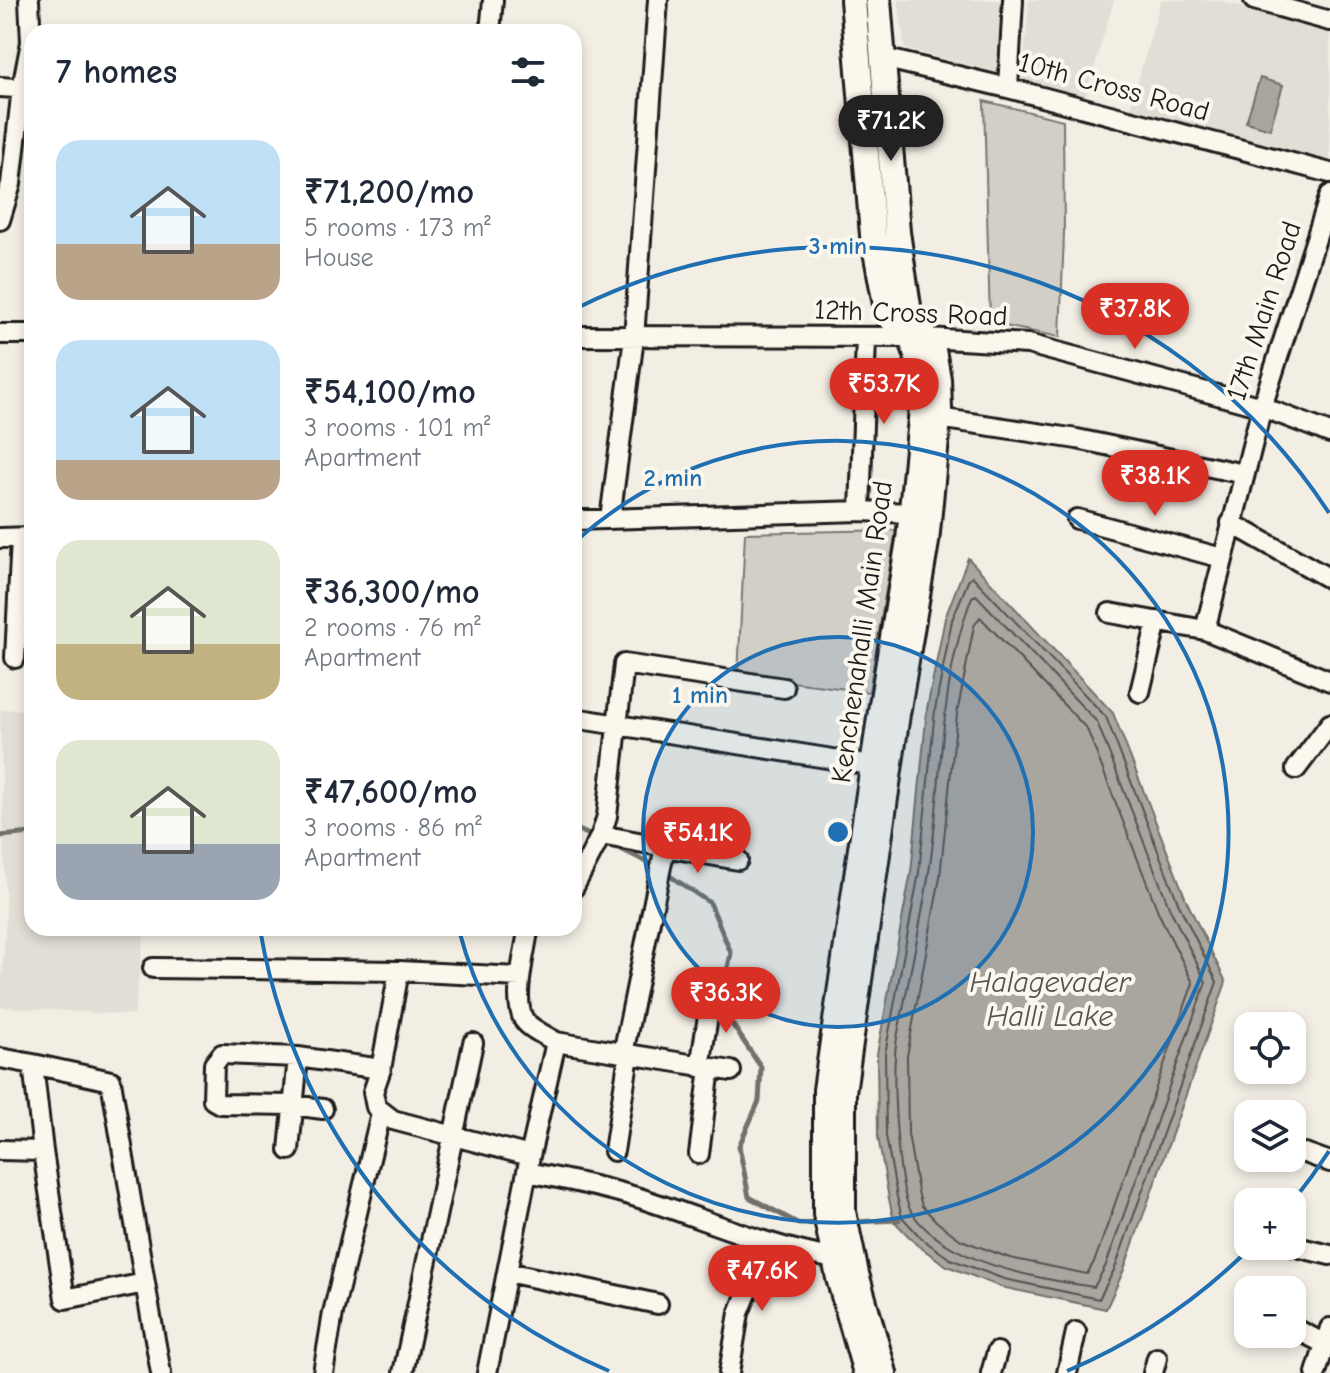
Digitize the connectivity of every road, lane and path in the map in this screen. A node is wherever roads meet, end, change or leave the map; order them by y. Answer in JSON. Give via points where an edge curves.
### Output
{"nodes":[{"id":1,"x":29,"y":0,"type":"edge"},
{"id":2,"x":493,"y":0,"type":"edge"},
{"id":3,"x":658,"y":0,"type":"edge"},
{"id":4,"x":853,"y":0,"type":"edge"},
{"id":5,"x":878,"y":0,"type":"edge"},
{"id":6,"x":1013,"y":0,"type":"edge"},
{"id":7,"x":1254,"y":0,"type":"edge"},
{"id":8,"x":1330,"y":21,"type":"edge"},
{"id":9,"x":30,"y":24,"type":"edge"},
{"id":10,"x":491,"y":24,"type":"edge"},
{"id":11,"x":883,"y":58,"type":"junction"},
{"id":12,"x":0,"y":87,"type":"edge"},
{"id":13,"x":24,"y":88,"type":"edge"},
{"id":14,"x":1008,"y":88,"type":"junction"},
{"id":15,"x":24,"y":106,"type":"edge"},
{"id":16,"x":1330,"y":173,"type":"edge"},
{"id":17,"x":1330,"y":195,"type":"edge"},
{"id":18,"x":0,"y":220,"type":"edge"},
{"id":19,"x":0,"y":334,"type":"edge"},
{"id":20,"x":24,"y":334,"type":"edge"},
{"id":21,"x":582,"y":336,"type":"edge"},
{"id":22,"x":634,"y":338,"type":"junction"},
{"id":23,"x":866,"y":338,"type":"junction"},
{"id":24,"x":918,"y":338,"type":"junction"},
{"id":25,"x":1262,"y":407,"type":"junction"},
{"id":26,"x":938,"y":418,"type":"junction"},
{"id":27,"x":1330,"y":433,"type":"edge"},
{"id":28,"x":1244,"y":474,"type":"junction"},
{"id":29,"x":860,"y":511,"type":"junction"},
{"id":30,"x":912,"y":513,"type":"junction"},
{"id":31,"x":610,"y":519,"type":"junction"},
{"id":32,"x":1077,"y":519,"type":"dead end"},
{"id":33,"x":582,"y":520,"type":"edge"},
{"id":34,"x":1231,"y":523,"type":"junction"},
{"id":35,"x":0,"y":538,"type":"edge"},
{"id":36,"x":24,"y":538,"type":"edge"},
{"id":37,"x":1222,"y":558,"type":"junction"},
{"id":38,"x":24,"y":560,"type":"edge"},
{"id":39,"x":1330,"y":579,"type":"edge"},
{"id":40,"x":1110,"y":613,"type":"dead end"},
{"id":41,"x":1157,"y":621,"type":"junction"},
{"id":42,"x":1205,"y":630,"type":"junction"},
{"id":43,"x":15,"y":658,"type":"dead end"},
{"id":44,"x":1330,"y":681,"type":"edge"},
{"id":45,"x":784,"y":688,"type":"dead end"},
{"id":46,"x":1140,"y":692,"type":"dead end"},
{"id":47,"x":582,"y":719,"type":"edge"},
{"id":48,"x":1330,"y":724,"type":"edge"},
{"id":49,"x":617,"y":726,"type":"junction"},
{"id":50,"x":882,"y":766,"type":"junction"},
{"id":51,"x":1296,"y":769,"type":"dead end"},
{"id":52,"x":591,"y":848,"type":"edge"},
{"id":53,"x":738,"y":860,"type":"dead end"},
{"id":54,"x":661,"y":865,"type":"junction"},
{"id":55,"x":582,"y":869,"type":"edge"},
{"id":56,"x":527,"y":936,"type":"edge"},
{"id":57,"x":153,"y":968,"type":"dead end"},
{"id":58,"x":399,"y":971,"type":"junction"},
{"id":59,"x":520,"y":977,"type":"junction"},
{"id":60,"x":711,"y":997,"type":"dead end"},
{"id":61,"x":556,"y":1042,"type":"junction"},
{"id":62,"x":473,"y":1043,"type":"dead end"},
{"id":63,"x":626,"y":1054,"type":"junction"},
{"id":64,"x":298,"y":1057,"type":"junction"},
{"id":65,"x":0,"y":1058,"type":"edge"},
{"id":66,"x":33,"y":1064,"type":"junction"},
{"id":67,"x":705,"y":1067,"type":"junction"},
{"id":68,"x":381,"y":1069,"type":"junction"},
{"id":69,"x":731,"y":1071,"type":"dead end"},
{"id":70,"x":292,"y":1105,"type":"junction"},
{"id":71,"x":323,"y":1109,"type":"dead end"},
{"id":72,"x":381,"y":1113,"type":"junction"},
{"id":73,"x":453,"y":1135,"type":"junction"},
{"id":74,"x":0,"y":1150,"type":"edge"},
{"id":75,"x":289,"y":1150,"type":"dead end"},
{"id":76,"x":43,"y":1151,"type":"junction"},
{"id":77,"x":614,"y":1151,"type":"dead end"},
{"id":78,"x":1306,"y":1153,"type":"edge"},
{"id":79,"x":699,"y":1154,"type":"dead end"},
{"id":80,"x":1330,"y":1162,"type":"edge"},
{"id":81,"x":529,"y":1164,"type":"junction"},
{"id":82,"x":837,"y":1231,"type":"junction"},
{"id":83,"x":767,"y":1244,"type":"junction"},
{"id":84,"x":1306,"y":1249,"type":"edge"},
{"id":85,"x":1330,"y":1255,"type":"edge"},
{"id":86,"x":507,"y":1272,"type":"junction"},
{"id":87,"x":145,"y":1283,"type":"junction"},
{"id":88,"x":658,"y":1304,"type":"dead end"},
{"id":89,"x":1306,"y":1330,"type":"edge"},
{"id":90,"x":1076,"y":1332,"type":"dead end"},
{"id":91,"x":1328,"y":1336,"type":"edge"},
{"id":92,"x":997,"y":1352,"type":"dead end"},
{"id":93,"x":161,"y":1373,"type":"edge"},
{"id":94,"x":323,"y":1373,"type":"edge"},
{"id":95,"x":403,"y":1373,"type":"edge"},
{"id":96,"x":487,"y":1373,"type":"edge"},
{"id":97,"x":729,"y":1373,"type":"edge"},
{"id":98,"x":866,"y":1373,"type":"edge"},
{"id":99,"x":884,"y":1373,"type":"edge"},
{"id":100,"x":991,"y":1373,"type":"edge"},
{"id":101,"x":1067,"y":1373,"type":"edge"},
{"id":102,"x":1316,"y":1373,"type":"edge"}],
"edges":[{"from":1,"to":9,"type":"street"},
{"from":2,"to":10,"type":"street"},
{"from":3,"to":22,"type":"street"},
{"from":4,"to":24,"type":"main road","name":"Kenchenahalli Main Road","via":[[873,235],[888,315]]},
{"from":5,"to":11,"type":"main road","name":"Kenchenahalli Main Road"},
{"from":6,"to":14,"type":"street"},
{"from":7,"to":8,"type":"street"},
{"from":11,"to":14,"type":"street","name":"10th Cross Road"},
{"from":11,"to":24,"type":"main road","name":"Kenchenahalli Main Road","via":[[897,232]]},
{"from":12,"to":13,"type":"street"},
{"from":14,"to":16,"type":"street","name":"10th Cross Road"},
{"from":15,"to":18,"type":"street"},
{"from":17,"to":25,"type":"street","name":"17th Main Road"},
{"from":19,"to":20,"type":"street"},
{"from":21,"to":22,"type":"street","name":"12th Cross Road"},
{"from":22,"to":23,"type":"street","name":"12th Cross Road"},
{"from":22,"to":31,"type":"street"},
{"from":23,"to":24,"type":"street","name":"12th Cross Road"},
{"from":23,"to":29,"type":"street"},
{"from":24,"to":25,"type":"street","name":"12th Cross Road","via":[[1028,344]]},
{"from":24,"to":26,"type":"main road","name":"Kenchenahalli Main Road","via":[[933,350]]},
{"from":24,"to":30,"type":"main road","name":"Kenchenahalli Main Road","via":[[922,409]]},
{"from":25,"to":27,"type":"street","name":"12th Cross Road"},
{"from":25,"to":28,"type":"street","name":"17th Main Road"},
{"from":26,"to":28,"type":"street","via":[[1077,439]]},
{"from":26,"to":50,"type":"main road","name":"Kenchenahalli Main Road","via":[[926,542]]},
{"from":28,"to":34,"type":"street","name":"17th Main Road"},
{"from":29,"to":30,"type":"street"},
{"from":29,"to":31,"type":"street"},
{"from":30,"to":50,"type":"main road","name":"Kenchenahalli Main Road"},
{"from":31,"to":33,"type":"street"},
{"from":32,"to":37,"type":"street"},
{"from":34,"to":37,"type":"street","name":"17th Main Road"},
{"from":34,"to":39,"type":"street"},
{"from":35,"to":36,"type":"street"},
{"from":37,"to":42,"type":"street","name":"17th Main Road"},
{"from":38,"to":43,"type":"street"},
{"from":40,"to":41,"type":"street"},
{"from":41,"to":42,"type":"street"},
{"from":41,"to":46,"type":"street"},
{"from":42,"to":44,"type":"street"},
{"from":45,"to":49,"type":"street","via":[[624,664]]},
{"from":47,"to":49,"type":"street"},
{"from":48,"to":51,"type":"street"},
{"from":49,"to":50,"type":"street"},
{"from":49,"to":52,"type":"street","via":[[607,816]]},
{"from":50,"to":82,"type":"main road","name":"Kenchenahalli Main Road","via":[[826,1090]]},
{"from":52,"to":54,"type":"street"},
{"from":52,"to":55,"type":"street"},
{"from":53,"to":54,"type":"street"},
{"from":54,"to":63,"type":"street"},
{"from":56,"to":59,"type":"street"},
{"from":57,"to":58,"type":"street"},
{"from":58,"to":59,"type":"street"},
{"from":58,"to":68,"type":"street"},
{"from":59,"to":61,"type":"street","via":[[525,1022]]},
{"from":60,"to":67,"type":"street"},
{"from":61,"to":63,"type":"street"},
{"from":61,"to":81,"type":"street"},
{"from":62,"to":73,"type":"street"},
{"from":63,"to":67,"type":"street"},
{"from":63,"to":77,"type":"street"},
{"from":64,"to":68,"type":"street"},
{"from":64,"to":70,"type":"street"},
{"from":64,"to":70,"type":"street","via":[[222,1054],[214,1064],[213,1100],[220,1104]]},
{"from":65,"to":66,"type":"street"},
{"from":66,"to":76,"type":"street"},
{"from":66,"to":87,"type":"street","via":[[111,1081]]},
{"from":67,"to":69,"type":"street"},
{"from":67,"to":79,"type":"street"},
{"from":68,"to":72,"type":"street","via":[[373,1100]]},
{"from":70,"to":71,"type":"street"},
{"from":70,"to":75,"type":"street"},
{"from":72,"to":73,"type":"street"},
{"from":72,"to":94,"type":"street"},
{"from":73,"to":81,"type":"street"},
{"from":73,"to":95,"type":"street"},
{"from":74,"to":76,"type":"street"},
{"from":76,"to":87,"type":"street","via":[[65,1299]]},
{"from":78,"to":80,"type":"street"},
{"from":81,"to":83,"type":"street"},
{"from":81,"to":86,"type":"street"},
{"from":82,"to":83,"type":"street"},
{"from":82,"to":98,"type":"main road","name":"Kenchenahalli Main Road"},
{"from":82,"to":99,"type":"main road","name":"Kenchenahalli Main Road"},
{"from":83,"to":97,"type":"street","via":[[739,1313]]},
{"from":84,"to":85,"type":"street"},
{"from":86,"to":88,"type":"street"},
{"from":86,"to":96,"type":"street"},
{"from":87,"to":93,"type":"street"},
{"from":89,"to":91,"type":"street"},
{"from":90,"to":101,"type":"street"},
{"from":91,"to":102,"type":"street"},
{"from":92,"to":100,"type":"street"}]}
